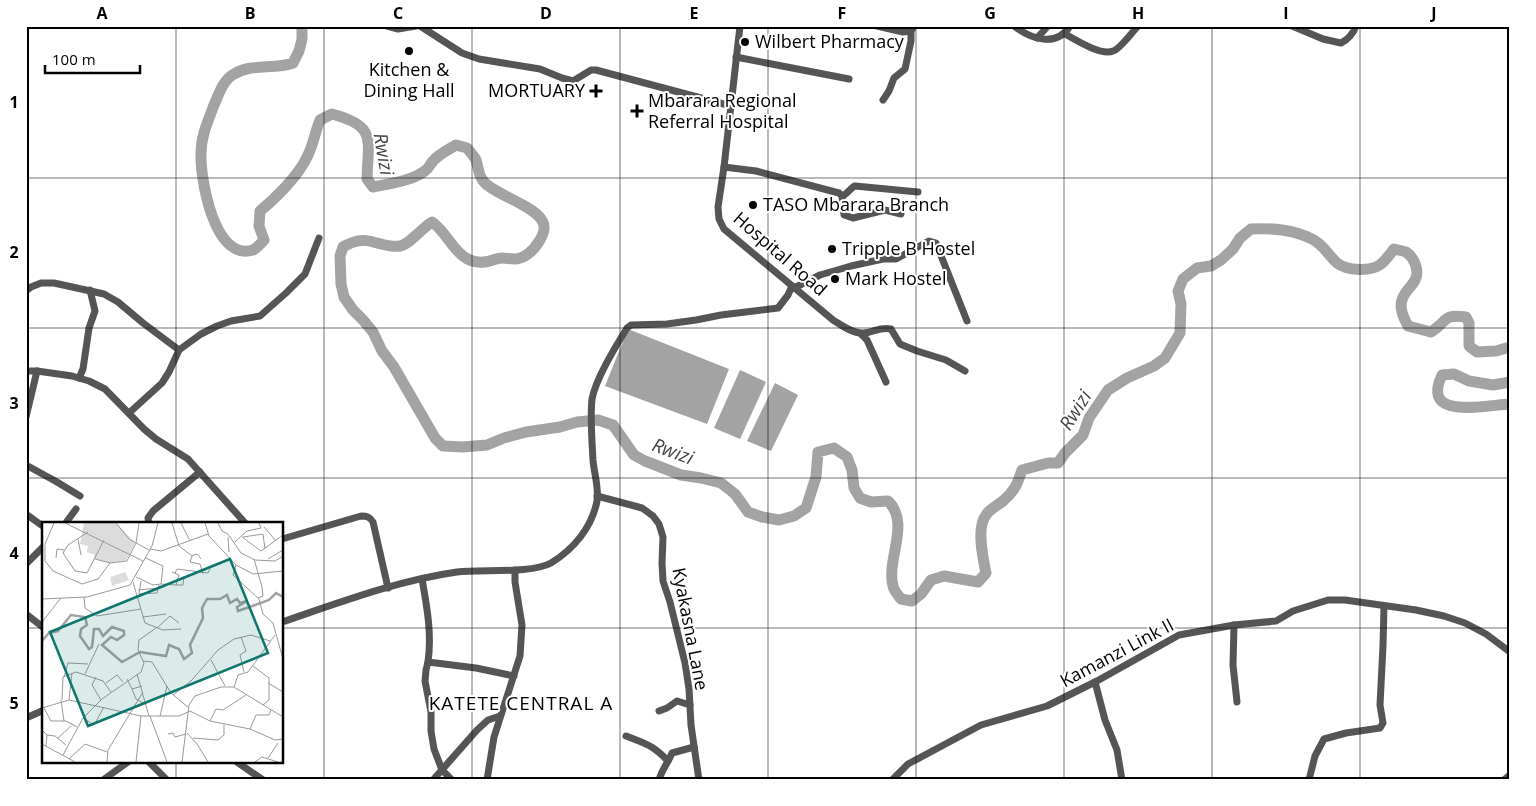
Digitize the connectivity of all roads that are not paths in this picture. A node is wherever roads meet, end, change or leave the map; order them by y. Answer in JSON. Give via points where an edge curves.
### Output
{"nodes":[{"id":1,"x":387,"y":26,"type":"edge"},
{"id":2,"x":416,"y":26,"type":"edge"},
{"id":3,"x":420,"y":26,"type":"edge"},
{"id":4,"x":740,"y":26,"type":"edge"},
{"id":5,"x":877,"y":26,"type":"edge"},
{"id":6,"x":1014,"y":26,"type":"edge"},
{"id":7,"x":1048,"y":26,"type":"edge"},
{"id":8,"x":1070,"y":26,"type":"edge"},
{"id":9,"x":1138,"y":26,"type":"edge"},
{"id":10,"x":1356,"y":26,"type":"edge"},
{"id":11,"x":1294,"y":27,"type":"edge"},
{"id":12,"x":912,"y":28,"type":"edge"},
{"id":13,"x":1065,"y":34,"type":"junction"},
{"id":14,"x":1037,"y":38,"type":"junction"},
{"id":15,"x":736,"y":57,"type":"junction"},
{"id":16,"x":849,"y":79,"type":"dead end"},
{"id":17,"x":883,"y":100,"type":"dead end"},
{"id":18,"x":731,"y":106,"type":"junction"},
{"id":19,"x":724,"y":168,"type":"junction"},
{"id":20,"x":918,"y":192,"type":"dead end"},
{"id":21,"x":842,"y":196,"type":"junction"},
{"id":22,"x":901,"y":214,"type":"dead end"},
{"id":23,"x":319,"y":238,"type":"dead end"},
{"id":24,"x":793,"y":287,"type":"junction"},
{"id":25,"x":90,"y":290,"type":"junction"},
{"id":26,"x":26,"y":291,"type":"edge"},
{"id":27,"x":967,"y":321,"type":"dead end"},
{"id":28,"x":862,"y":334,"type":"junction"},
{"id":29,"x":179,"y":350,"type":"junction"},
{"id":30,"x":26,"y":371,"type":"edge"},
{"id":31,"x":37,"y":371,"type":"junction"},
{"id":32,"x":964,"y":371,"type":"dead end"},
{"id":33,"x":79,"y":378,"type":"junction"},
{"id":34,"x":886,"y":382,"type":"dead end"},
{"id":35,"x":129,"y":413,"type":"junction"},
{"id":36,"x":26,"y":416,"type":"edge"},
{"id":37,"x":26,"y":466,"type":"edge"},
{"id":38,"x":200,"y":472,"type":"junction"},
{"id":39,"x":80,"y":496,"type":"dead end"},
{"id":40,"x":597,"y":496,"type":"junction"},
{"id":41,"x":76,"y":509,"type":"dead end"},
{"id":42,"x":26,"y":514,"type":"edge"},
{"id":43,"x":66,"y":522,"type":"edge"},
{"id":44,"x":149,"y":522,"type":"edge"},
{"id":45,"x":244,"y":522,"type":"edge"},
{"id":46,"x":42,"y":525,"type":"edge"},
{"id":47,"x":284,"y":538,"type":"edge"},
{"id":48,"x":42,"y":548,"type":"edge"},
{"id":49,"x":26,"y":564,"type":"edge"},
{"id":50,"x":515,"y":570,"type":"junction"},
{"id":51,"x":422,"y":579,"type":"junction"},
{"id":52,"x":388,"y":588,"type":"junction"},
{"id":53,"x":1384,"y":606,"type":"junction"},
{"id":54,"x":26,"y":614,"type":"edge"},
{"id":55,"x":284,"y":621,"type":"edge"},
{"id":56,"x":1234,"y":625,"type":"junction"},
{"id":57,"x":42,"y":626,"type":"edge"},
{"id":58,"x":1510,"y":652,"type":"edge"},
{"id":59,"x":428,"y":662,"type":"junction"},
{"id":60,"x":514,"y":676,"type":"junction"},
{"id":61,"x":1095,"y":682,"type":"junction"},
{"id":62,"x":1237,"y":702,"type":"dead end"},
{"id":63,"x":690,"y":705,"type":"junction"},
{"id":64,"x":42,"y":711,"type":"edge"},
{"id":65,"x":659,"y":711,"type":"dead end"},
{"id":66,"x":500,"y":716,"type":"junction"},
{"id":67,"x":26,"y":718,"type":"edge"},
{"id":68,"x":626,"y":736,"type":"dead end"},
{"id":69,"x":694,"y":747,"type":"junction"},
{"id":70,"x":668,"y":761,"type":"junction"},
{"id":71,"x":126,"y":764,"type":"edge"},
{"id":72,"x":151,"y":764,"type":"edge"},
{"id":73,"x":240,"y":764,"type":"edge"},
{"id":74,"x":442,"y":770,"type":"junction"},
{"id":75,"x":1510,"y":775,"type":"edge"},
{"id":76,"x":116,"y":776,"type":"edge"},
{"id":77,"x":103,"y":780,"type":"edge"},
{"id":78,"x":167,"y":780,"type":"edge"},
{"id":79,"x":263,"y":780,"type":"edge"},
{"id":80,"x":434,"y":780,"type":"edge"},
{"id":81,"x":452,"y":780,"type":"edge"},
{"id":82,"x":487,"y":780,"type":"edge"},
{"id":83,"x":659,"y":780,"type":"edge"},
{"id":84,"x":699,"y":780,"type":"edge"},
{"id":85,"x":892,"y":780,"type":"edge"},
{"id":86,"x":1122,"y":780,"type":"edge"},
{"id":87,"x":1309,"y":780,"type":"edge"},
{"id":88,"x":1504,"y":780,"type":"edge"}],
"edges":[{"from":1,"to":2,"type":"street","via":[[398,29]]},
{"from":3,"to":18,"type":"street","via":[[462,53],[479,59],[540,69],[573,80],[596,70]]},
{"from":4,"to":15,"type":"street","name":"Hospital Road"},
{"from":5,"to":12,"type":"street","via":[[903,32]]},
{"from":6,"to":14,"type":"street","via":[[1025,35]]},
{"from":7,"to":14,"type":"street"},
{"from":8,"to":13,"type":"street"},
{"from":9,"to":13,"type":"street","via":[[1114,51],[1106,52]]},
{"from":10,"to":11,"type":"street","via":[[1354,33],[1341,43]]},
{"from":12,"to":17,"type":"street","via":[[905,69],[894,78]]},
{"from":13,"to":14,"type":"street","via":[[1050,40]]},
{"from":15,"to":16,"type":"street"},
{"from":15,"to":18,"type":"street","name":"Hospital Road"},
{"from":18,"to":19,"type":"street","name":"Hospital Road"},
{"from":19,"to":21,"type":"street","via":[[756,171]]},
{"from":19,"to":24,"type":"street","name":"Hospital Road","via":[[718,219],[724,229]]},
{"from":20,"to":21,"type":"street","via":[[853,187]]},
{"from":21,"to":22,"type":"street","via":[[844,215],[850,218],[885,210]]},
{"from":23,"to":29,"type":"street","via":[[305,274],[260,316],[217,326]]},
{"from":24,"to":27,"type":"street","via":[[851,266],[896,258],[932,241],[936,243]]},
{"from":24,"to":28,"type":"street","name":"Hospital Road","via":[[833,320]]},
{"from":24,"to":40,"type":"street","via":[[778,308],[627,328],[600,377],[592,400]]},
{"from":25,"to":26,"type":"street","via":[[41,283]]},
{"from":25,"to":29,"type":"street","via":[[118,302]]},
{"from":25,"to":33,"type":"street","via":[[95,311]]},
{"from":28,"to":32,"type":"street","via":[[891,329],[900,344],[946,360]]},
{"from":28,"to":34,"type":"street"},
{"from":29,"to":35,"type":"street","via":[[162,383]]},
{"from":30,"to":31,"type":"street"},
{"from":31,"to":33,"type":"street"},
{"from":31,"to":36,"type":"street"},
{"from":33,"to":35,"type":"street","via":[[105,389]]},
{"from":35,"to":38,"type":"street","via":[[156,439],[188,459]]},
{"from":37,"to":39,"type":"street"},
{"from":38,"to":44,"type":"street","via":[[153,511]]},
{"from":38,"to":45,"type":"street"},
{"from":40,"to":50,"type":"street","via":[[581,538],[549,564]]},
{"from":40,"to":63,"type":"street","name":"Kyakasna Lane","via":[[642,508],[659,524],[663,537],[663,581],[685,664]]},
{"from":41,"to":43,"type":"street"},
{"from":42,"to":46,"type":"street"},
{"from":47,"to":52,"type":"street","via":[[366,516],[373,522]]},
{"from":48,"to":49,"type":"street"},
{"from":50,"to":51,"type":"street","via":[[457,572]]},
{"from":50,"to":60,"type":"street","via":[[522,624],[520,656]]},
{"from":51,"to":52,"type":"street"},
{"from":51,"to":59,"type":"street","via":[[429,620]]},
{"from":52,"to":55,"type":"street"},
{"from":53,"to":56,"type":"street","name":"Kamanzi Link II","via":[[1328,600],[1292,611],[1276,621]]},
{"from":53,"to":58,"type":"street","name":"Kamanzi Link II","via":[[1416,610],[1465,623]]},
{"from":53,"to":87,"type":"street","via":[[1380,705],[1383,723],[1375,730],[1324,739],[1315,756]]},
{"from":54,"to":57,"type":"street"},
{"from":56,"to":61,"type":"street","name":"Kamanzi Link II","via":[[1179,635]]},
{"from":56,"to":62,"type":"street","via":[[1233,665]]},
{"from":59,"to":60,"type":"street"},
{"from":59,"to":74,"type":"street","via":[[424,681],[434,749]]},
{"from":60,"to":66,"type":"street"},
{"from":61,"to":85,"type":"street","name":"Kamanzi Link II","via":[[1047,706],[981,725],[908,764]]},
{"from":61,"to":86,"type":"street","via":[[1104,720],[1117,750]]},
{"from":63,"to":65,"type":"street","via":[[678,701]]},
{"from":63,"to":69,"type":"street","name":"Kyakasna Lane"},
{"from":64,"to":67,"type":"street"},
{"from":66,"to":74,"type":"street","via":[[488,720],[476,730]]},
{"from":66,"to":82,"type":"street"},
{"from":68,"to":70,"type":"street","via":[[651,745]]},
{"from":69,"to":70,"type":"street","via":[[672,753]]},
{"from":69,"to":84,"type":"street","name":"Kyakasna Lane"},
{"from":70,"to":83,"type":"street"},
{"from":71,"to":76,"type":"street"},
{"from":72,"to":78,"type":"street"},
{"from":73,"to":79,"type":"street"},
{"from":74,"to":80,"type":"street"},
{"from":74,"to":81,"type":"street"},
{"from":75,"to":88,"type":"street"},
{"from":76,"to":77,"type":"street"}]}
